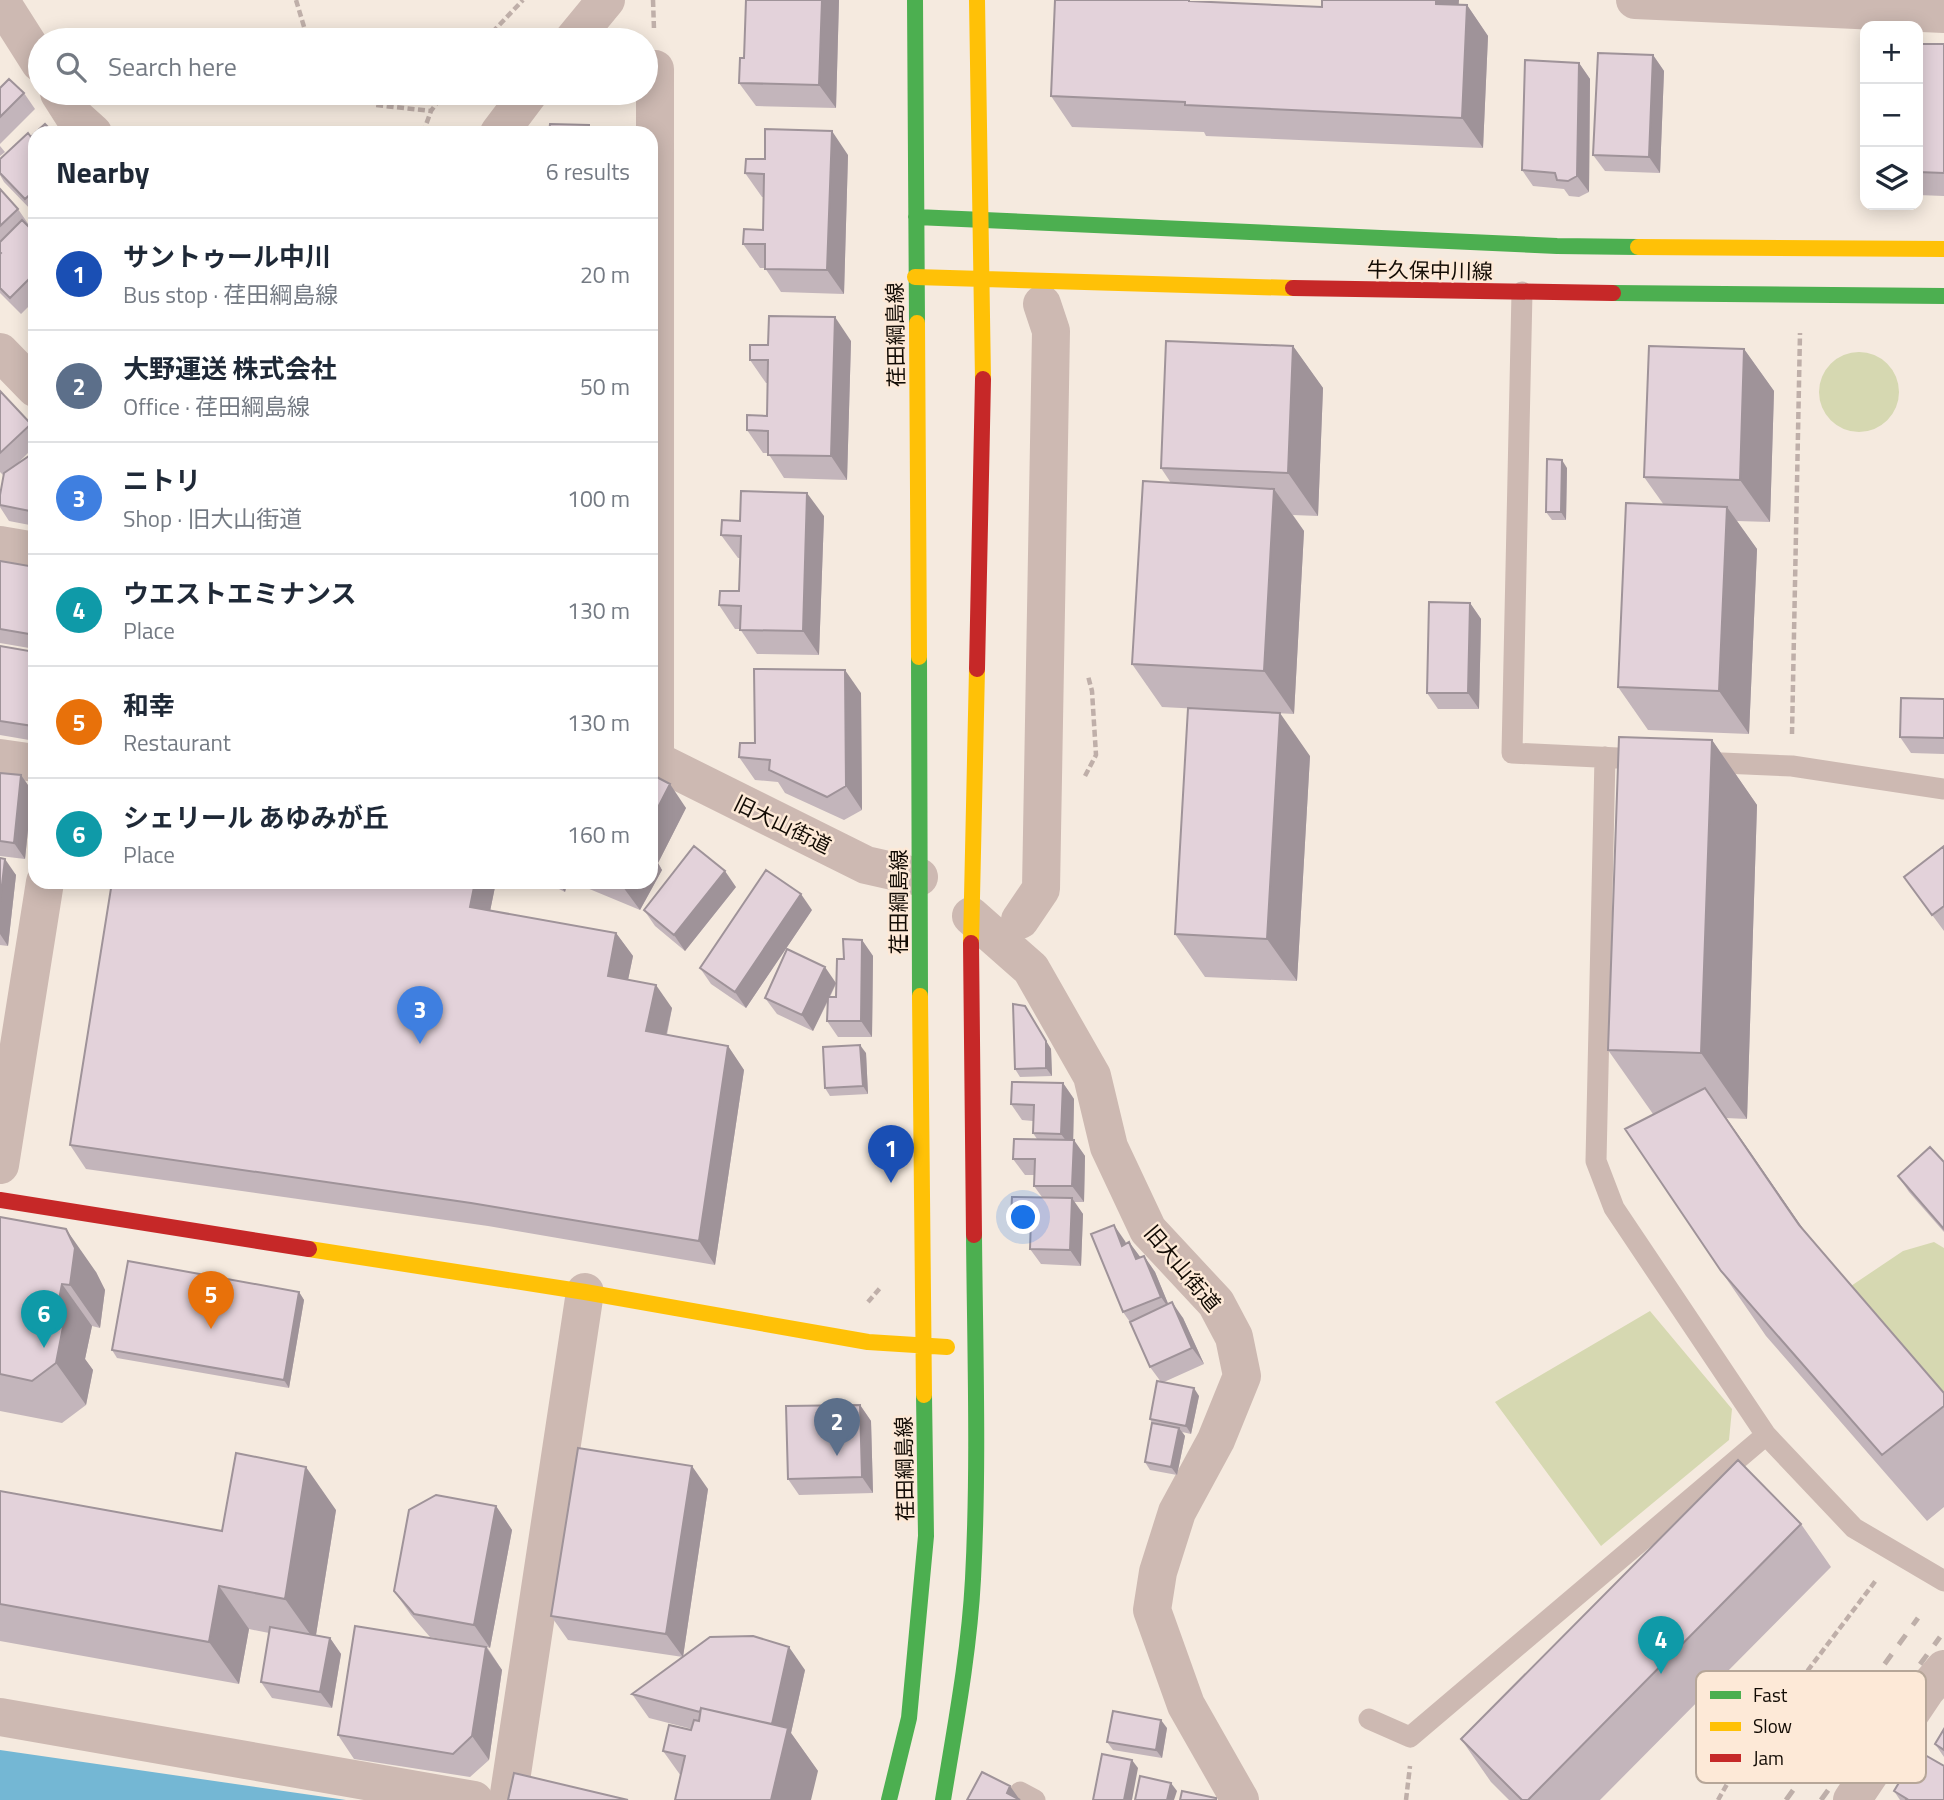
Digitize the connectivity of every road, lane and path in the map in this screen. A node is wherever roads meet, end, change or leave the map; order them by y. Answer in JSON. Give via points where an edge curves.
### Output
{"nodes":[{"id":1,"x":0,"y":0,"type":"edge"},
{"id":2,"x":296,"y":0,"type":"edge"},
{"id":3,"x":523,"y":0,"type":"edge"},
{"id":4,"x":606,"y":0,"type":"edge"},
{"id":5,"x":915,"y":0,"type":"edge"},
{"id":6,"x":977,"y":0,"type":"edge"},
{"id":7,"x":1634,"y":0,"type":"edge"},
{"id":8,"x":1944,"y":14,"type":"edge"},
{"id":9,"x":304,"y":28,"type":"edge"},
{"id":10,"x":496,"y":28,"type":"edge"},
{"id":11,"x":583,"y":28,"type":"edge"},
{"id":12,"x":28,"y":44,"type":"edge"},
{"id":13,"x":67,"y":105,"type":"edge"},
{"id":14,"x":376,"y":105,"type":"edge"},
{"id":15,"x":435,"y":105,"type":"edge"},
{"id":16,"x":520,"y":105,"type":"edge"},
{"id":17,"x":655,"y":105,"type":"edge"},
{"id":18,"x":431,"y":111,"type":"junction"},
{"id":19,"x":85,"y":126,"type":"edge"},
{"id":20,"x":426,"y":126,"type":"edge"},
{"id":21,"x":504,"y":126,"type":"edge"},
{"id":22,"x":655,"y":126,"type":"edge"},
{"id":23,"x":916,"y":217,"type":"junction"},
{"id":24,"x":984,"y":219,"type":"junction"},
{"id":25,"x":1944,"y":249,"type":"edge"},
{"id":26,"x":915,"y":277,"type":"junction"},
{"id":27,"x":984,"y":280,"type":"junction"},
{"id":28,"x":1522,"y":292,"type":"junction"},
{"id":29,"x":1944,"y":296,"type":"edge"},
{"id":30,"x":1042,"y":304,"type":"dead end"},
{"id":31,"x":1800,"y":324,"type":"dead end"},
{"id":32,"x":0,"y":352,"type":"edge"},
{"id":33,"x":28,"y":381,"type":"edge"},
{"id":34,"x":0,"y":545,"type":"edge"},
{"id":35,"x":28,"y":550,"type":"edge"},
{"id":36,"x":1605,"y":757,"type":"junction"},
{"id":37,"x":0,"y":758,"type":"edge"},
{"id":38,"x":1645,"y":759,"type":"edge"},
{"id":39,"x":658,"y":761,"type":"edge"},
{"id":40,"x":1672,"y":761,"type":"edge"},
{"id":41,"x":28,"y":762,"type":"edge"},
{"id":42,"x":1792,"y":766,"type":"junction"},
{"id":43,"x":1944,"y":789,"type":"edge"},
{"id":44,"x":919,"y":877,"type":"junction"},
{"id":45,"x":43,"y":889,"type":"edge"},
{"id":46,"x":971,"y":916,"type":"junction"},
{"id":47,"x":1020,"y":920,"type":"dead end"},
{"id":48,"x":16,"y":973,"type":"edge"},
{"id":49,"x":0,"y":1165,"type":"edge"},
{"id":50,"x":0,"y":1199,"type":"edge"},
{"id":51,"x":883,"y":1285,"type":"dead end"},
{"id":52,"x":585,"y":1292,"type":"junction"},
{"id":53,"x":854,"y":1303,"type":"dead end"},
{"id":54,"x":923,"y":1346,"type":"junction"},
{"id":55,"x":977,"y":1347,"type":"junction"},
{"id":56,"x":1766,"y":1435,"type":"junction"},
{"id":57,"x":1897,"y":1553,"type":"junction"},
{"id":58,"x":1944,"y":1581,"type":"edge"},
{"id":59,"x":1944,"y":1669,"type":"edge"},
{"id":60,"x":1807,"y":1671,"type":"edge"},
{"id":61,"x":1926,"y":1690,"type":"edge"},
{"id":62,"x":0,"y":1717,"type":"edge"},
{"id":63,"x":1369,"y":1719,"type":"dead end"},
{"id":64,"x":1728,"y":1783,"type":"edge"},
{"id":65,"x":1863,"y":1783,"type":"edge"},
{"id":66,"x":474,"y":1800,"type":"edge"},
{"id":67,"x":508,"y":1800,"type":"edge"},
{"id":68,"x":889,"y":1800,"type":"edge"},
{"id":69,"x":943,"y":1800,"type":"edge"},
{"id":70,"x":1240,"y":1800,"type":"edge"},
{"id":71,"x":1718,"y":1800,"type":"edge"},
{"id":72,"x":1852,"y":1800,"type":"edge"}],
"edges":[{"from":1,"to":12,"type":"street"},
{"from":2,"to":9,"type":"path"},
{"from":3,"to":10,"type":"path"},
{"from":4,"to":11,"type":"street"},
{"from":5,"to":23,"type":"main road","name":"荏田綱島線"},
{"from":6,"to":24,"type":"main road"},
{"from":7,"to":8,"type":"street"},
{"from":13,"to":19,"type":"street"},
{"from":14,"to":18,"type":"path"},
{"from":15,"to":18,"type":"path"},
{"from":16,"to":21,"type":"street"},
{"from":17,"to":22,"type":"street"},
{"from":18,"to":20,"type":"path"},
{"from":23,"to":24,"type":"main road","name":"牛久保中川線"},
{"from":23,"to":26,"type":"main road","name":"荏田綱島線"},
{"from":24,"to":25,"type":"main road","name":"牛久保中川線","via":[[1557,246]]},
{"from":24,"to":27,"type":"main road"},
{"from":26,"to":27,"type":"main road","name":"牛久保中川線"},
{"from":26,"to":44,"type":"main road","name":"荏田綱島線"},
{"from":27,"to":28,"type":"main road","name":"牛久保中川線"},
{"from":27,"to":46,"type":"main road"},
{"from":28,"to":29,"type":"main road","name":"牛久保中川線"},
{"from":28,"to":36,"type":"lane","via":[[1512,753]]},
{"from":30,"to":47,"type":"street","via":[[1051,331],[1041,889]]},
{"from":31,"to":42,"type":"path"},
{"from":32,"to":33,"type":"street"},
{"from":34,"to":35,"type":"street"},
{"from":36,"to":38,"type":"lane"},
{"from":36,"to":56,"type":"lane","via":[[1596,1161],[1614,1208]]},
{"from":37,"to":41,"type":"street"},
{"from":39,"to":44,"type":"street","name":"旧大山街道","via":[[866,865]]},
{"from":40,"to":42,"type":"lane"},
{"from":42,"to":43,"type":"lane"},
{"from":44,"to":54,"type":"main road","name":"荏田綱島線"},
{"from":45,"to":48,"type":"street"},
{"from":46,"to":55,"type":"main road"},
{"from":46,"to":70,"type":"street","name":"旧大山街道","via":[[1031,969],[1092,1076],[1109,1147],[1148,1230],[1216,1303],[1234,1337],[1242,1376],[1216,1440],[1177,1512],[1158,1572],[1152,1610],[1186,1705]]},
{"from":48,"to":49,"type":"street"},
{"from":50,"to":52,"type":"main road"},
{"from":51,"to":53,"type":"path","via":[[867,1303]]},
{"from":52,"to":54,"type":"main road","via":[[868,1342]]},
{"from":52,"to":67,"type":"street"},
{"from":54,"to":55,"type":"main road"},
{"from":54,"to":68,"type":"main road","name":"荏田綱島線","via":[[926,1536],[909,1718]]},
{"from":55,"to":69,"type":"main road","via":[[973,1581]]},
{"from":56,"to":57,"type":"lane","via":[[1854,1528]]},
{"from":56,"to":63,"type":"lane","via":[[1410,1737]]},
{"from":57,"to":58,"type":"lane"},
{"from":57,"to":60,"type":"path"},
{"from":59,"to":61,"type":"street"},
{"from":62,"to":66,"type":"street"},
{"from":64,"to":71,"type":"path"},
{"from":65,"to":72,"type":"street"}]}
